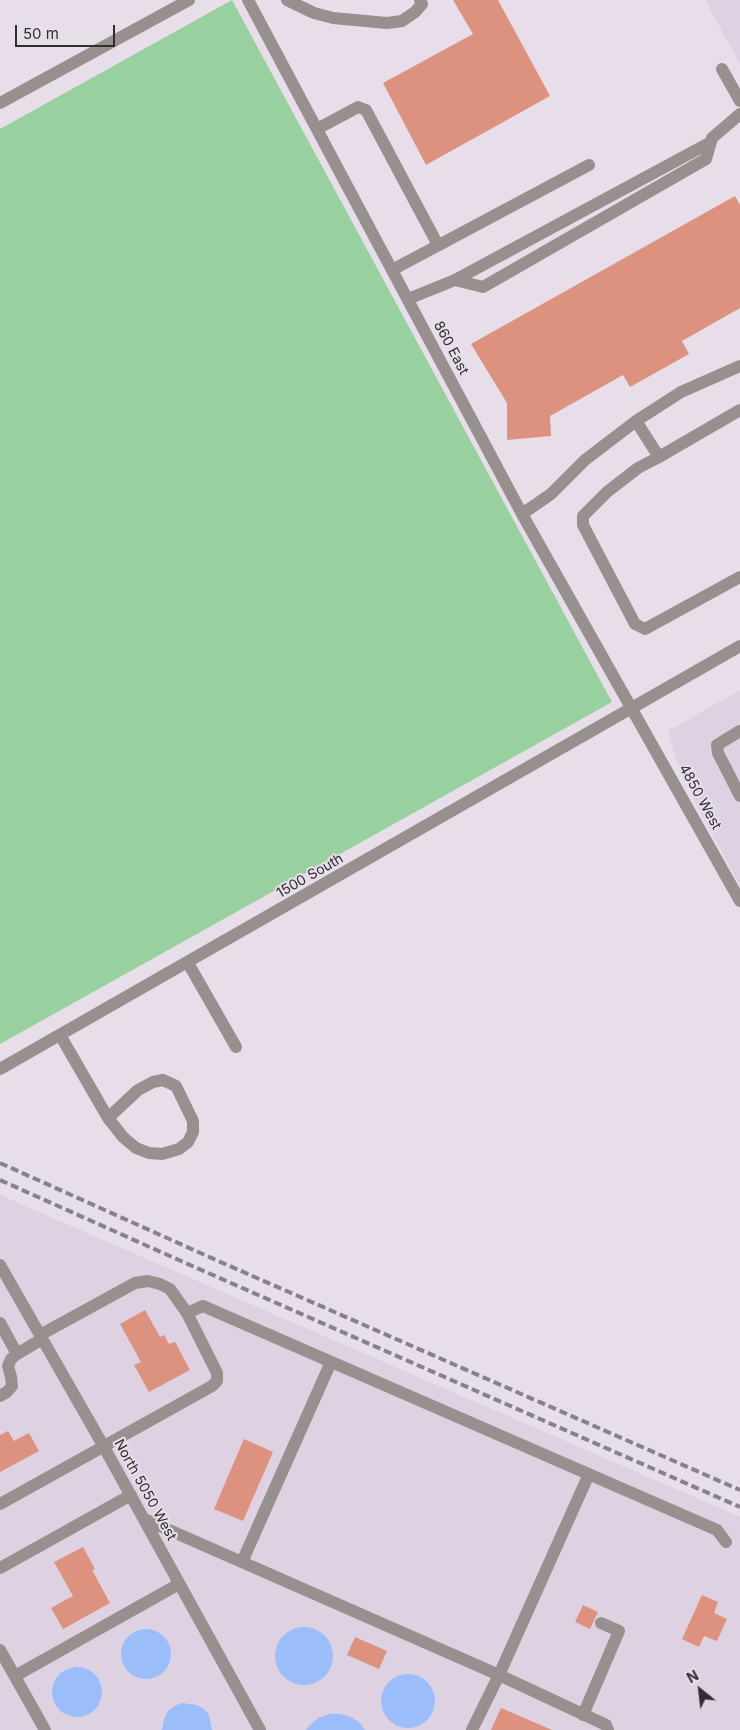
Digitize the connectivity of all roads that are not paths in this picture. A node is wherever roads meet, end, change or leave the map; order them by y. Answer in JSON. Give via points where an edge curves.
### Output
{"nodes":[{"id":1,"x":189,"y":0,"type":"edge"},
{"id":2,"x":248,"y":0,"type":"edge"},
{"id":3,"x":288,"y":0,"type":"edge"},
{"id":4,"x":420,"y":0,"type":"edge"},
{"id":5,"x":722,"y":69,"type":"dead end"},
{"id":6,"x":740,"y":101,"type":"edge"},
{"id":7,"x":0,"y":104,"type":"edge"},
{"id":8,"x":740,"y":114,"type":"edge"},
{"id":9,"x":317,"y":129,"type":"junction"},
{"id":10,"x":711,"y":142,"type":"junction"},
{"id":11,"x":589,"y":165,"type":"dead end"},
{"id":12,"x":438,"y":245,"type":"junction"},
{"id":13,"x":392,"y":270,"type":"junction"},
{"id":14,"x":455,"y":280,"type":"junction"},
{"id":15,"x":408,"y":299,"type":"junction"},
{"id":16,"x":740,"y":366,"type":"edge"},
{"id":17,"x":740,"y":410,"type":"edge"},
{"id":18,"x":636,"y":421,"type":"junction"},
{"id":19,"x":659,"y":457,"type":"junction"},
{"id":20,"x":522,"y":514,"type":"junction"},
{"id":21,"x":740,"y":577,"type":"edge"},
{"id":22,"x":740,"y":646,"type":"edge"},
{"id":23,"x":632,"y":708,"type":"junction"},
{"id":24,"x":740,"y":731,"type":"edge"},
{"id":25,"x":740,"y":796,"type":"edge"},
{"id":26,"x":735,"y":882,"type":"edge"},
{"id":27,"x":740,"y":901,"type":"edge"},
{"id":28,"x":188,"y":963,"type":"junction"},
{"id":29,"x":60,"y":1035,"type":"junction"},
{"id":30,"x":236,"y":1047,"type":"dead end"},
{"id":31,"x":0,"y":1068,"type":"edge"},
{"id":32,"x":108,"y":1118,"type":"junction"},
{"id":33,"x":0,"y":1265,"type":"edge"},
{"id":34,"x":187,"y":1314,"type":"junction"},
{"id":35,"x":0,"y":1324,"type":"edge"},
{"id":36,"x":42,"y":1337,"type":"junction"},
{"id":37,"x":17,"y":1354,"type":"junction"},
{"id":38,"x":331,"y":1362,"type":"junction"},
{"id":39,"x":0,"y":1396,"type":"edge"},
{"id":40,"x":104,"y":1446,"type":"junction"},
{"id":41,"x":589,"y":1474,"type":"junction"},
{"id":42,"x":131,"y":1495,"type":"junction"},
{"id":43,"x":0,"y":1504,"type":"edge"},
{"id":44,"x":144,"y":1520,"type":"junction"},
{"id":45,"x":726,"y":1542,"type":"dead end"},
{"id":46,"x":242,"y":1562,"type":"junction"},
{"id":47,"x":0,"y":1568,"type":"edge"},
{"id":48,"x":179,"y":1584,"type":"junction"},
{"id":49,"x":601,"y":1623,"type":"dead end"},
{"id":50,"x":0,"y":1650,"type":"edge"},
{"id":51,"x":499,"y":1675,"type":"junction"},
{"id":52,"x":15,"y":1676,"type":"junction"},
{"id":53,"x":584,"y":1715,"type":"junction"},
{"id":54,"x":45,"y":1730,"type":"edge"},
{"id":55,"x":260,"y":1730,"type":"edge"},
{"id":56,"x":472,"y":1730,"type":"edge"},
{"id":57,"x":608,"y":1730,"type":"edge"}],
"edges":[{"from":1,"to":7,"type":"street"},
{"from":2,"to":9,"type":"street","name":"860 East"},
{"from":3,"to":4,"type":"street","via":[[333,18],[387,24],[402,22],[422,4]]},
{"from":5,"to":6,"type":"street"},
{"from":8,"to":10,"type":"street"},
{"from":9,"to":12,"type":"street","via":[[358,107],[366,110]]},
{"from":9,"to":13,"type":"street","name":"860 East"},
{"from":10,"to":14,"type":"street"},
{"from":10,"to":14,"type":"street","via":[[706,159],[483,287]]},
{"from":11,"to":12,"type":"street"},
{"from":12,"to":13,"type":"street"},
{"from":13,"to":15,"type":"street","name":"860 East"},
{"from":14,"to":15,"type":"street"},
{"from":15,"to":20,"type":"street","name":"860 East"},
{"from":16,"to":18,"type":"street","via":[[681,392]]},
{"from":17,"to":19,"type":"street"},
{"from":18,"to":19,"type":"street"},
{"from":18,"to":20,"type":"street","via":[[585,460],[551,494]]},
{"from":19,"to":21,"type":"street","via":[[607,492],[583,516],[582,525],[635,624],[645,629]]},
{"from":20,"to":23,"type":"street","name":"860 East"},
{"from":22,"to":23,"type":"street","name":"1500 South"},
{"from":23,"to":26,"type":"street","name":"4850 West"},
{"from":23,"to":28,"type":"street","name":"1500 South"},
{"from":24,"to":25,"type":"street","via":[[717,745]]},
{"from":26,"to":27,"type":"street","name":"4850 West"},
{"from":28,"to":29,"type":"street","name":"1500 South"},
{"from":28,"to":30,"type":"street"},
{"from":29,"to":31,"type":"street","name":"1500 South"},
{"from":29,"to":32,"type":"street"},
{"from":32,"to":32,"type":"street","via":[[136,1148],[149,1153],[162,1154],[179,1149],[193,1132],[193,1120],[176,1086],[163,1080],[138,1090]]},
{"from":33,"to":36,"type":"street","name":"North 5050 West"},
{"from":34,"to":36,"type":"street","via":[[170,1289],[148,1281],[135,1283]]},
{"from":34,"to":38,"type":"street","via":[[203,1306]]},
{"from":34,"to":40,"type":"street","via":[[218,1373],[217,1381]]},
{"from":35,"to":37,"type":"street"},
{"from":36,"to":37,"type":"street"},
{"from":36,"to":40,"type":"street","name":"North 5050 West"},
{"from":37,"to":39,"type":"street","via":[[8,1366],[12,1386]]},
{"from":38,"to":41,"type":"street"},
{"from":38,"to":46,"type":"street"},
{"from":40,"to":42,"type":"street","name":"North 5050 West"},
{"from":40,"to":43,"type":"street"},
{"from":41,"to":45,"type":"street","via":[[716,1530]]},
{"from":41,"to":51,"type":"street"},
{"from":42,"to":44,"type":"street","name":"North 5050 West"},
{"from":42,"to":47,"type":"street"},
{"from":44,"to":46,"type":"street"},
{"from":44,"to":48,"type":"street","name":"North 5050 West"},
{"from":46,"to":51,"type":"street"},
{"from":48,"to":52,"type":"street"},
{"from":48,"to":55,"type":"street","name":"North 5050 West"},
{"from":49,"to":53,"type":"street","via":[[620,1631]]},
{"from":50,"to":52,"type":"street"},
{"from":51,"to":53,"type":"street"},
{"from":51,"to":56,"type":"street"},
{"from":52,"to":54,"type":"street"},
{"from":53,"to":57,"type":"street","via":[[606,1725]]}]}
